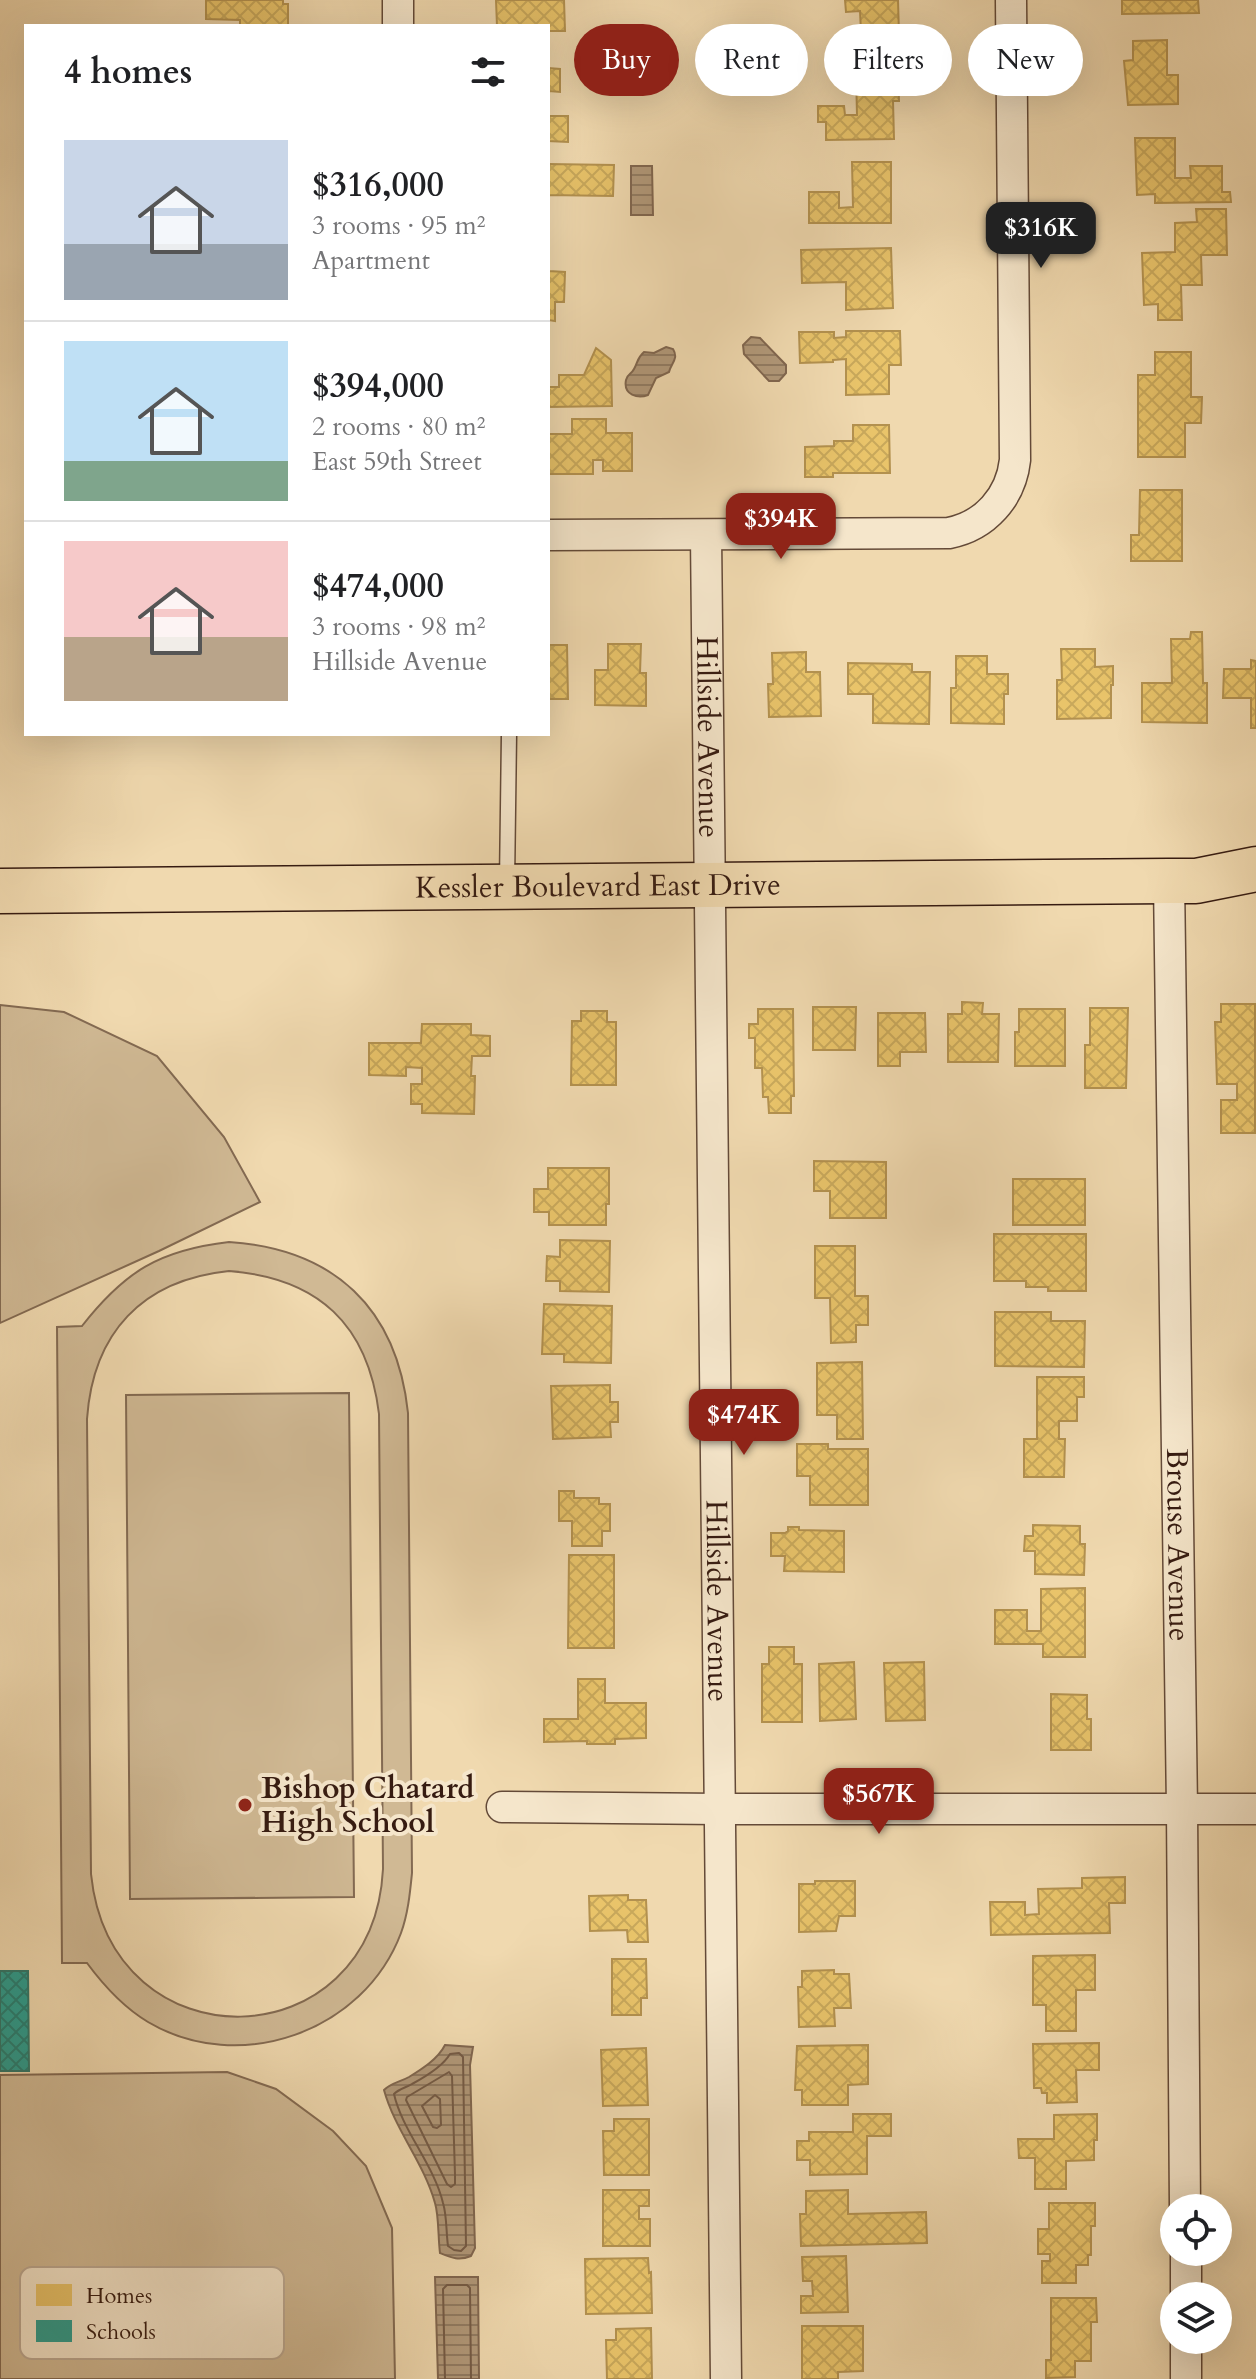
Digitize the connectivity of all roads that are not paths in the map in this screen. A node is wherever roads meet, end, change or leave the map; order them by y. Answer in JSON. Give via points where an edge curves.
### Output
{"nodes":[{"id":1,"x":398,"y":0,"type":"edge"},
{"id":2,"x":1011,"y":0,"type":"edge"},
{"id":3,"x":398,"y":24,"type":"edge"},
{"id":4,"x":550,"y":535,"type":"edge"},
{"id":5,"x":706,"y":535,"type":"junction"},
{"id":6,"x":509,"y":736,"type":"edge"},
{"id":7,"x":1256,"y":869,"type":"edge"},
{"id":8,"x":1183,"y":881,"type":"junction"},
{"id":9,"x":711,"y":886,"type":"junction"},
{"id":10,"x":507,"y":887,"type":"junction"},
{"id":11,"x":0,"y":891,"type":"edge"},
{"id":12,"x":1256,"y":891,"type":"edge"},
{"id":13,"x":502,"y":1807,"type":"dead end"},
{"id":14,"x":720,"y":1809,"type":"junction"},
{"id":15,"x":1182,"y":1809,"type":"junction"},
{"id":16,"x":1256,"y":1809,"type":"edge"},
{"id":17,"x":1185,"y":2194,"type":"edge"},
{"id":18,"x":1186,"y":2354,"type":"edge"},
{"id":19,"x":726,"y":2379,"type":"edge"},
{"id":20,"x":1186,"y":2379,"type":"edge"}],
"edges":[{"from":1,"to":3,"type":"street"},
{"from":2,"to":5,"type":"street","via":[[1015,460],[1009,485],[991,512],[949,533]]},
{"from":4,"to":5,"type":"street"},
{"from":5,"to":9,"type":"street","name":"Hillside Avenue"},
{"from":6,"to":10,"type":"lane"},
{"from":7,"to":8,"type":"main road","name":"Kessler Boulevard East Drive"},
{"from":8,"to":9,"type":"main road","name":"Kessler Boulevard East Drive"},
{"from":8,"to":12,"type":"main road","name":"Kessler Boulevard East Drive"},
{"from":8,"to":15,"type":"street","name":"Brouse Avenue"},
{"from":9,"to":10,"type":"main road","name":"Kessler Boulevard East Drive"},
{"from":9,"to":14,"type":"street","name":"Hillside Avenue"},
{"from":10,"to":11,"type":"main road","name":"Kessler Boulevard East Drive"},
{"from":13,"to":14,"type":"street"},
{"from":14,"to":15,"type":"street"},
{"from":14,"to":19,"type":"street","name":"Hillside Avenue"},
{"from":15,"to":16,"type":"street"},
{"from":15,"to":17,"type":"street","name":"Brouse Avenue"},
{"from":18,"to":20,"type":"street"}]}
